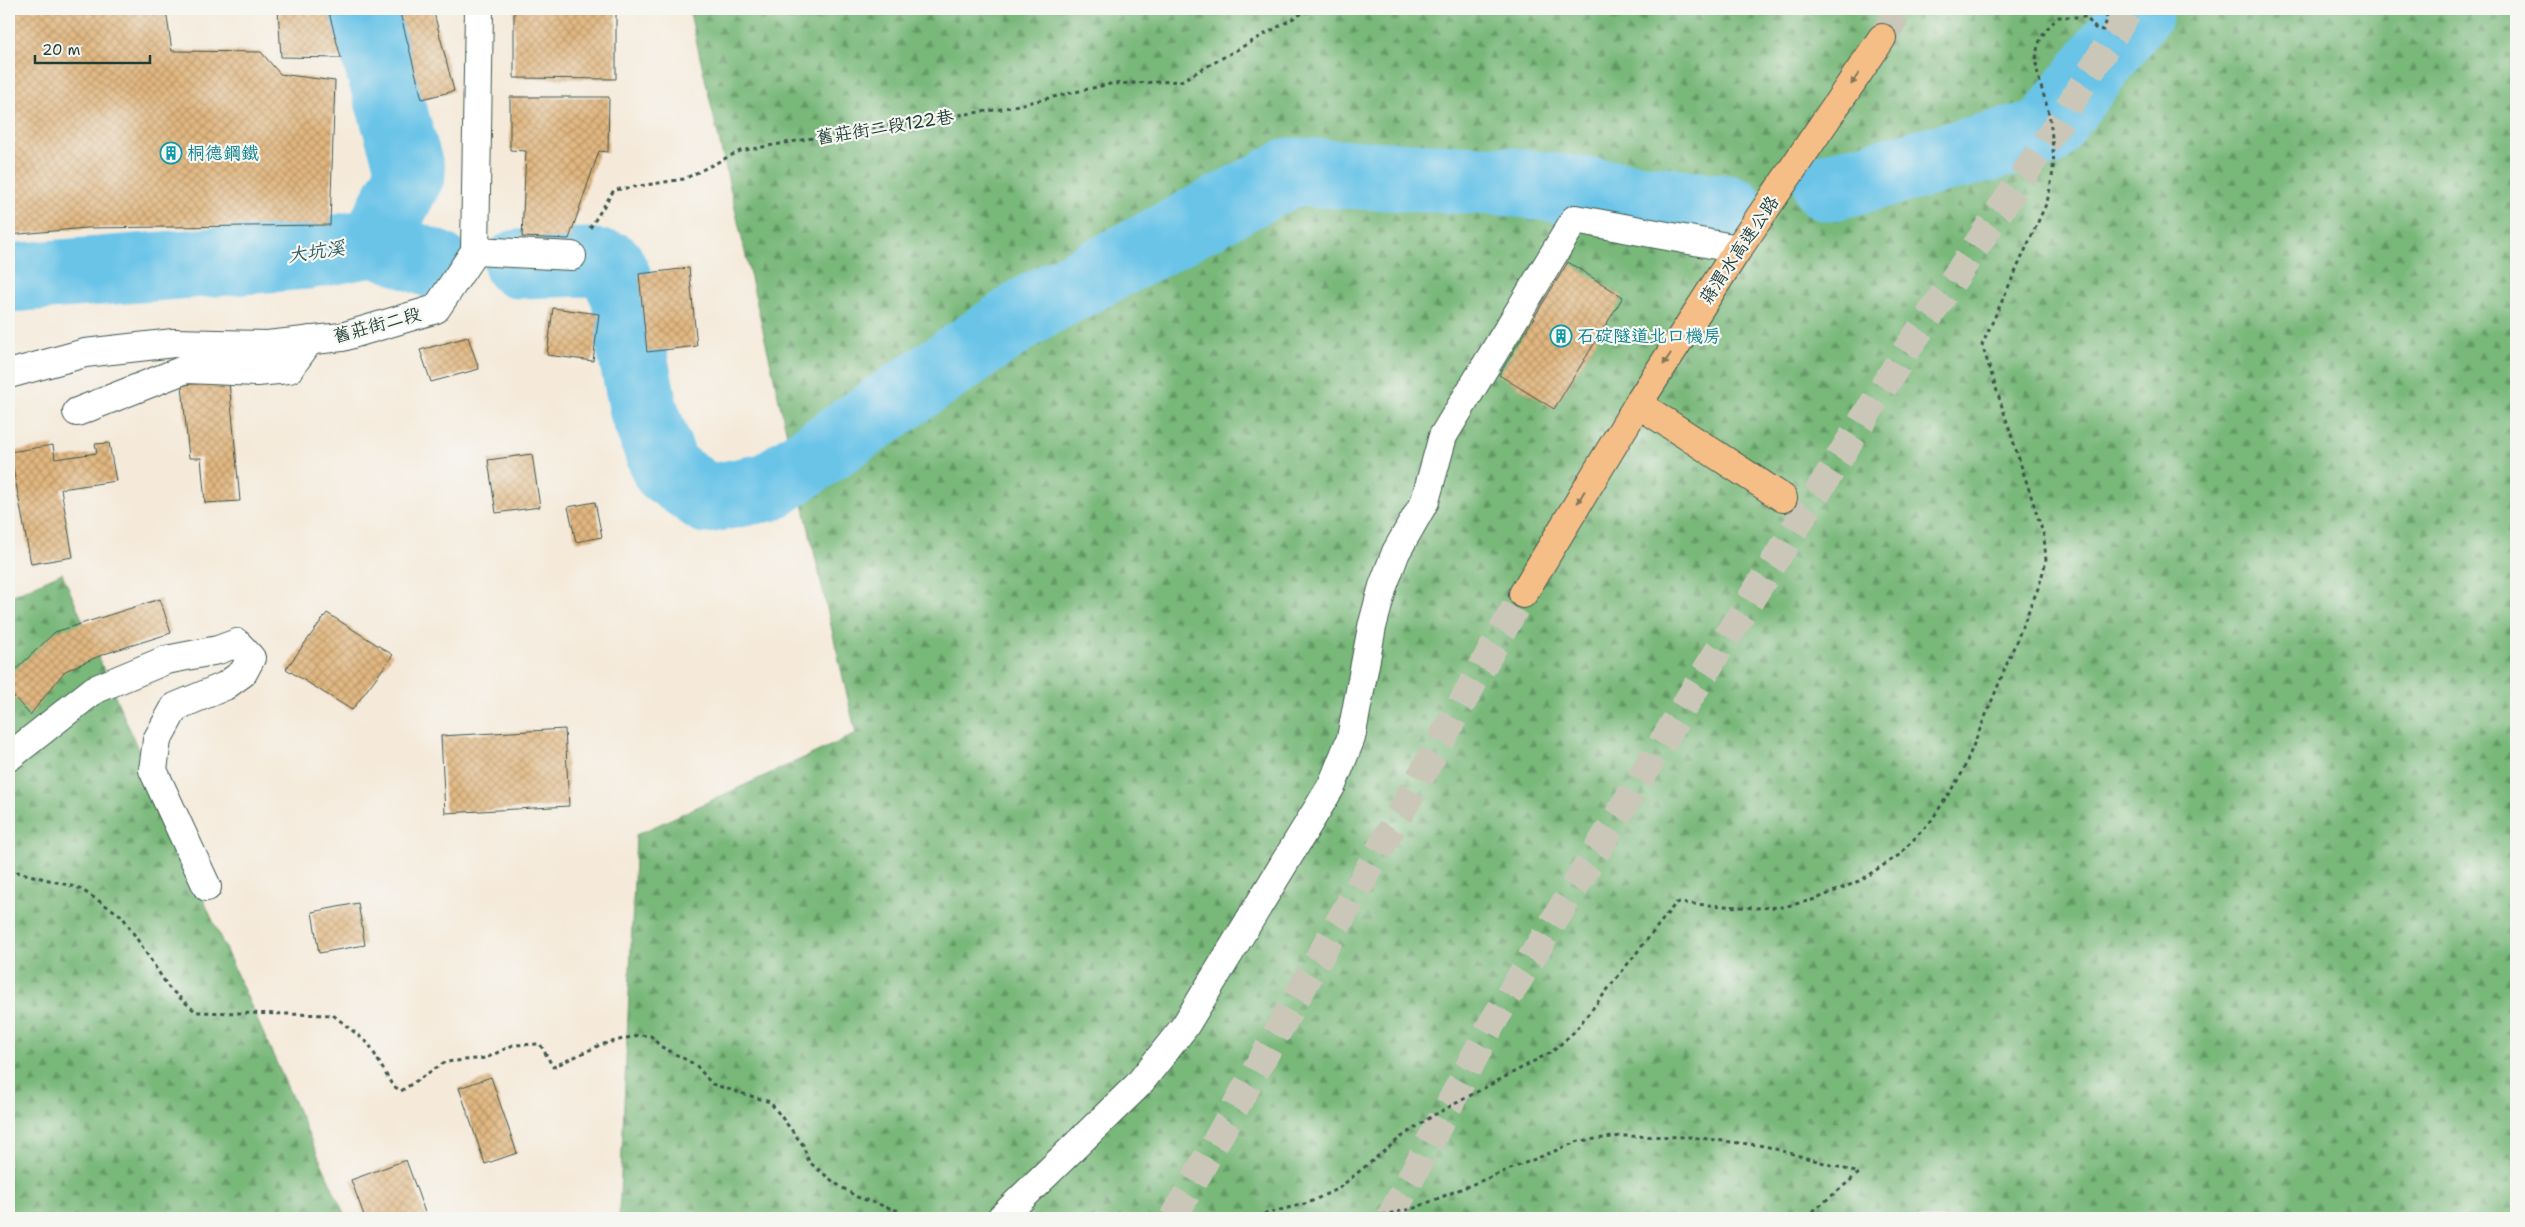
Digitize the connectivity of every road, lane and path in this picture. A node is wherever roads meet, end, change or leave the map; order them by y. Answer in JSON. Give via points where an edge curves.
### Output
{"nodes":[{"id":1,"x":463,"y":9,"type":"edge"},
{"id":2,"x":479,"y":9,"type":"edge"},
{"id":3,"x":1318,"y":9,"type":"edge"},
{"id":4,"x":2106,"y":9,"type":"edge"},
{"id":5,"x":1882,"y":38,"type":"tunnel mouth"},
{"id":6,"x":479,"y":39,"type":"junction"},
{"id":7,"x":1738,"y":249,"type":"junction"},
{"id":8,"x":475,"y":251,"type":"junction"},
{"id":9,"x":572,"y":256,"type":"joint"},
{"id":10,"x":310,"y":340,"type":"junction"},
{"id":11,"x":9,"y":374,"type":"edge"},
{"id":12,"x":1638,"y":404,"type":"junction"},
{"id":13,"x":76,"y":412,"type":"dead end"},
{"id":14,"x":1783,"y":498,"type":"dead end"},
{"id":15,"x":1523,"y":594,"type":"tunnel mouth"},
{"id":16,"x":9,"y":757,"type":"edge"},
{"id":17,"x":9,"y":877,"type":"edge"},
{"id":18,"x":207,"y":887,"type":"dead end"},
{"id":19,"x":910,"y":1218,"type":"edge"},
{"id":20,"x":1001,"y":1218,"type":"edge"},
{"id":21,"x":1248,"y":1218,"type":"edge"},
{"id":22,"x":1366,"y":1218,"type":"edge"},
{"id":23,"x":1805,"y":1218,"type":"edge"}],
"edges":[{"from":1,"to":6,"type":"street"},
{"from":2,"to":6,"type":"street"},
{"from":3,"to":9,"type":"path","name":"舊莊街二段122巷","via":[[1301,14],[1182,81],[1110,84],[1001,109],[864,129],[740,152],[684,178],[614,190]]},
{"from":4,"to":21,"type":"path","via":[[2107,20],[2103,30],[2096,29],[2086,17],[2059,17],[2039,40],[2036,55],[2039,85],[2049,115],[2054,152],[2052,180],[2047,202],[1982,345],[2044,536],[2046,561],[2039,586],[1962,773],[1931,821],[1899,855],[1859,881],[1816,899],[1783,907],[1754,908],[1676,903],[1574,1032],[1553,1051],[1434,1115],[1339,1188],[1308,1203]]},
{"from":5,"to":7,"type":"highway","name":"蔣渭水高速公路","one_way":true},
{"from":6,"to":8,"type":"street"},
{"from":7,"to":12,"type":"highway","name":"蔣渭水高速公路","one_way":true},
{"from":7,"to":20,"type":"street","via":[[1575,219],[1443,436],[1425,501],[1396,552],[1383,586],[1351,738],[1332,785],[1186,1026],[1138,1085]]},
{"from":8,"to":9,"type":"street"},
{"from":8,"to":10,"type":"street","name":"舊莊街二段","via":[[436,310],[342,337]]},
{"from":10,"to":11,"type":"street","name":"舊莊街二段","via":[[267,345],[174,343],[138,347],[85,353]]},
{"from":10,"to":13,"type":"street","via":[[289,368],[257,372],[186,369]]},
{"from":12,"to":14,"type":"highway"},
{"from":12,"to":15,"type":"highway","name":"蔣渭水高速公路","one_way":true},
{"from":16,"to":18,"type":"street","via":[[94,690],[166,660],[237,643],[251,658],[243,673],[224,686],[175,707],[157,740],[153,770]]},
{"from":17,"to":19,"type":"path","via":[[18,872],[80,888],[122,916],[169,988],[196,1012],[333,1015],[369,1044],[392,1084],[401,1090],[445,1062],[486,1058],[513,1045],[540,1044],[553,1067],[600,1045],[639,1035],[651,1036],[660,1046],[696,1065],[712,1084],[770,1102],[803,1145],[809,1162],[835,1183],[857,1197]]},
{"from":22,"to":23,"type":"path","via":[[1412,1209],[1579,1141],[1620,1136],[1690,1137],[1766,1146],[1859,1173]]}]}
